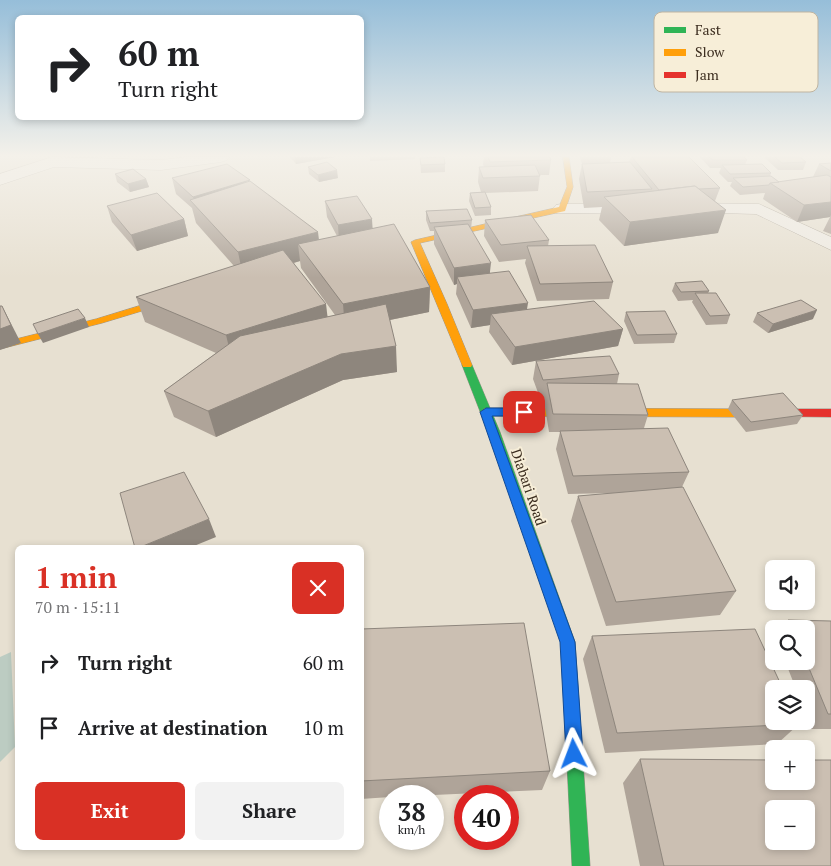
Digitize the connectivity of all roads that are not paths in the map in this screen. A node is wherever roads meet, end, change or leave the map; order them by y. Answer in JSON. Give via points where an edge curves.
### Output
{"nodes":[{"id":1,"x":566,"y":197,"type":"edge"},
{"id":2,"x":651,"y":208,"type":"edge"},
{"id":3,"x":670,"y":208,"type":"edge"},
{"id":4,"x":562,"y":209,"type":"junction"},
{"id":5,"x":831,"y":244,"type":"edge"},
{"id":6,"x":183,"y":295,"type":"edge"},
{"id":7,"x":0,"y":346,"type":"edge"},
{"id":8,"x":486,"y":412,"type":"junction"},
{"id":9,"x":831,"y":413,"type":"edge"},
{"id":10,"x":581,"y":866,"type":"edge"}],
"edges":[{"from":1,"to":4,"type":"street"},
{"from":2,"to":4,"type":"street"},
{"from":3,"to":5,"type":"street","via":[[759,209]]},
{"from":4,"to":8,"type":"street","name":"Diabari Road","via":[[410,241],[443,304]]},
{"from":6,"to":7,"type":"street","via":[[99,322]]},
{"from":8,"to":9,"type":"street"},
{"from":8,"to":10,"type":"street","name":"Diabari Road","via":[[568,642]]}]}
